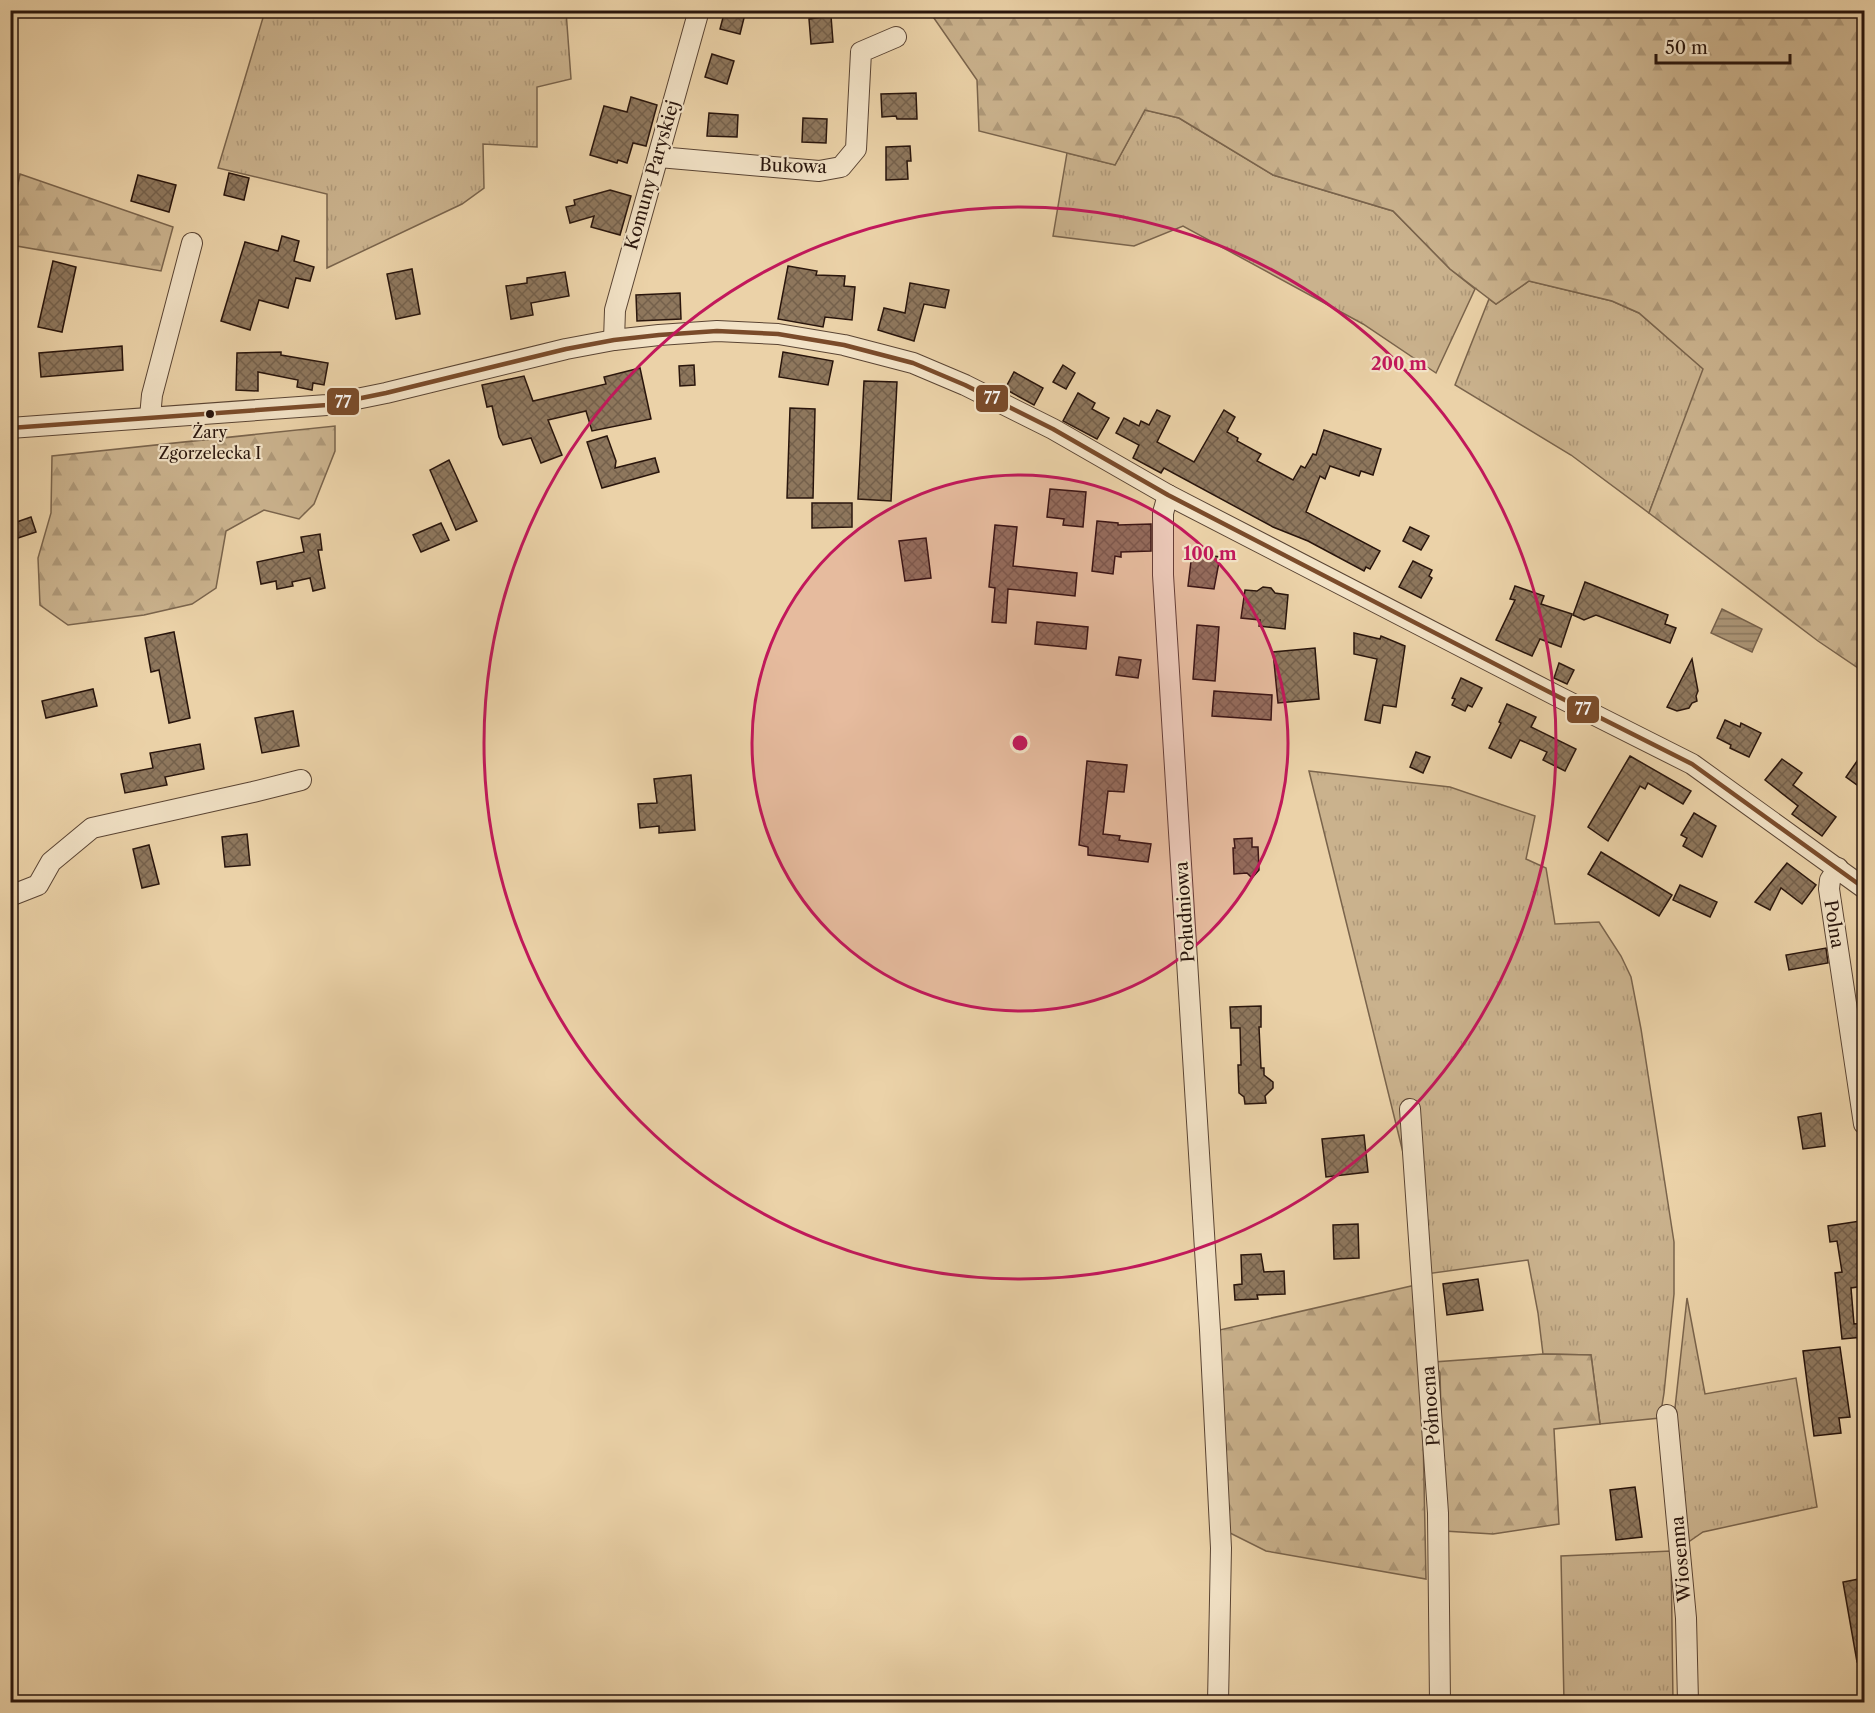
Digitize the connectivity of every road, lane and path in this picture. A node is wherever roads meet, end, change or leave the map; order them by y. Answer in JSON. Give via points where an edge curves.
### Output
{"nodes":[{"id":1,"x":699,"y":10,"type":"edge"},
{"id":2,"x":896,"y":37,"type":"dead end"},
{"id":3,"x":658,"y":157,"type":"junction"},
{"id":4,"x":192,"y":243,"type":"dead end"},
{"id":5,"x":614,"y":340,"type":"junction"},
{"id":6,"x":150,"y":417,"type":"junction"},
{"id":7,"x":10,"y":428,"type":"edge"},
{"id":8,"x":1168,"y":495,"type":"junction"},
{"id":9,"x":301,"y":780,"type":"dead end"},
{"id":10,"x":1838,"y":868,"type":"junction"},
{"id":11,"x":1864,"y":888,"type":"edge"},
{"id":12,"x":10,"y":896,"type":"edge"},
{"id":13,"x":1410,"y":1109,"type":"dead end"},
{"id":14,"x":1864,"y":1124,"type":"edge"},
{"id":15,"x":1667,"y":1415,"type":"dead end"},
{"id":16,"x":1218,"y":1702,"type":"edge"},
{"id":17,"x":1440,"y":1702,"type":"edge"},
{"id":18,"x":1688,"y":1702,"type":"edge"}],
"edges":[{"from":1,"to":3,"type":"street","name":"Komuny Paryskiej"},
{"from":2,"to":3,"type":"street","name":"Bukowa","via":[[861,52],[856,149],[841,167],[819,171]]},
{"from":3,"to":5,"type":"street","name":"Komuny Paryskiej","via":[[615,310]]},
{"from":4,"to":6,"type":"street","via":[[154,385]]},
{"from":5,"to":6,"type":"street","via":[[327,405]]},
{"from":5,"to":8,"type":"street","via":[[717,331],[778,334],[844,345],[913,363],[1053,429]]},
{"from":6,"to":7,"type":"street"},
{"from":8,"to":10,"type":"street","via":[[1692,764]]},
{"from":8,"to":16,"type":"street","name":"Południowa","via":[[1163,513],[1162,575],[1221,1548]]},
{"from":9,"to":12,"type":"street","via":[[92,828],[51,862],[38,885]]},
{"from":10,"to":11,"type":"street"},
{"from":10,"to":14,"type":"street","name":"Polna","via":[[1829,889]]},
{"from":13,"to":17,"type":"street","name":"Północna","via":[[1438,1513]]},
{"from":15,"to":18,"type":"street","name":"Wiosenna","via":[[1686,1618]]}]}
